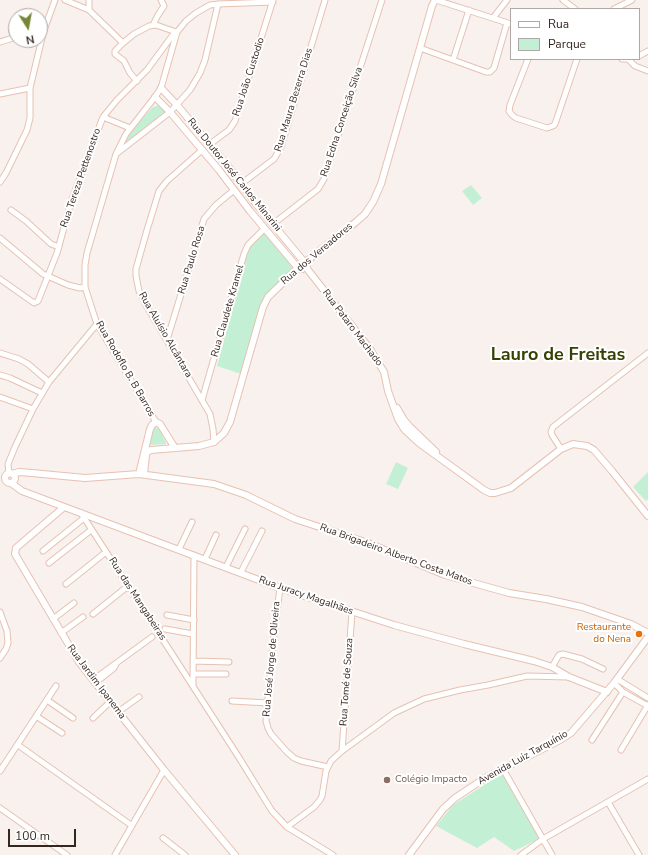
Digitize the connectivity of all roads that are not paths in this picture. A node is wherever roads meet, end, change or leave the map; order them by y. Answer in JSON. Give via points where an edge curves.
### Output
{"nodes":[{"id":1,"x":55,"y":0,"type":"edge"},
{"id":2,"x":65,"y":0,"type":"edge"},
{"id":3,"x":89,"y":0,"type":"edge"},
{"id":4,"x":161,"y":0,"type":"edge"},
{"id":5,"x":324,"y":0,"type":"edge"},
{"id":6,"x":382,"y":0,"type":"edge"},
{"id":7,"x":436,"y":0,"type":"edge"},
{"id":8,"x":507,"y":0,"type":"edge"},
{"id":9,"x":632,"y":0,"type":"edge"},
{"id":10,"x":273,"y":1,"type":"edge"},
{"id":11,"x":566,"y":1,"type":"edge"},
{"id":12,"x":218,"y":4,"type":"junction"},
{"id":13,"x":575,"y":8,"type":"edge"},
{"id":14,"x":616,"y":8,"type":"edge"},
{"id":15,"x":89,"y":10,"type":"junction"},
{"id":16,"x":469,"y":10,"type":"junction"},
{"id":17,"x":48,"y":17,"type":"edge"},
{"id":18,"x":493,"y":18,"type":"junction"},
{"id":19,"x":509,"y":23,"type":"edge"},
{"id":20,"x":153,"y":25,"type":"junction"},
{"id":21,"x":176,"y":32,"type":"junction"},
{"id":22,"x":123,"y":42,"type":"junction"},
{"id":23,"x":38,"y":48,"type":"edge"},
{"id":24,"x":420,"y":48,"type":"junction"},
{"id":25,"x":453,"y":60,"type":"junction"},
{"id":26,"x":528,"y":60,"type":"edge"},
{"id":27,"x":577,"y":60,"type":"edge"},
{"id":28,"x":631,"y":60,"type":"edge"},
{"id":29,"x":648,"y":71,"type":"edge"},
{"id":30,"x":137,"y":81,"type":"junction"},
{"id":31,"x":30,"y":88,"type":"junction"},
{"id":32,"x":161,"y":88,"type":"junction"},
{"id":33,"x":0,"y":94,"type":"edge"},
{"id":34,"x":155,"y":98,"type":"junction"},
{"id":35,"x":177,"y":105,"type":"junction"},
{"id":36,"x":170,"y":112,"type":"junction"},
{"id":37,"x":103,"y":118,"type":"junction"},
{"id":38,"x":130,"y":128,"type":"junction"},
{"id":39,"x":210,"y":144,"type":"junction"},
{"id":40,"x":202,"y":150,"type":"junction"},
{"id":41,"x":116,"y":154,"type":"junction"},
{"id":42,"x":227,"y":165,"type":"junction"},
{"id":43,"x":219,"y":170,"type":"junction"},
{"id":44,"x":0,"y":182,"type":"edge"},
{"id":45,"x":241,"y":184,"type":"junction"},
{"id":46,"x":234,"y":190,"type":"junction"},
{"id":47,"x":257,"y":205,"type":"junction"},
{"id":48,"x":11,"y":210,"type":"dead end"},
{"id":49,"x":250,"y":211,"type":"junction"},
{"id":50,"x":273,"y":224,"type":"junction"},
{"id":51,"x":264,"y":229,"type":"junction"},
{"id":52,"x":0,"y":238,"type":"edge"},
{"id":53,"x":58,"y":247,"type":"junction"},
{"id":54,"x":305,"y":263,"type":"junction"},
{"id":55,"x":298,"y":268,"type":"junction"},
{"id":56,"x":308,"y":270,"type":"junction"},
{"id":57,"x":48,"y":277,"type":"junction"},
{"id":58,"x":0,"y":279,"type":"edge"},
{"id":59,"x":85,"y":287,"type":"junction"},
{"id":60,"x":98,"y":324,"type":"junction"},
{"id":61,"x":168,"y":340,"type":"junction"},
{"id":62,"x":0,"y":353,"type":"edge"},
{"id":63,"x":648,"y":353,"type":"edge"},
{"id":64,"x":0,"y":375,"type":"edge"},
{"id":65,"x":49,"y":382,"type":"junction"},
{"id":66,"x":42,"y":393,"type":"junction"},
{"id":67,"x":0,"y":397,"type":"edge"},
{"id":68,"x":202,"y":400,"type":"junction"},
{"id":69,"x":33,"y":409,"type":"junction"},
{"id":70,"x":156,"y":422,"type":"junction"},
{"id":71,"x":407,"y":428,"type":"junction"},
{"id":72,"x":419,"y":435,"type":"junction"},
{"id":73,"x":413,"y":438,"type":"junction"},
{"id":74,"x":214,"y":442,"type":"junction"},
{"id":75,"x":175,"y":448,"type":"junction"},
{"id":76,"x":561,"y":448,"type":"junction"},
{"id":77,"x":441,"y":458,"type":"junction"},
{"id":78,"x":141,"y":474,"type":"junction"},
{"id":79,"x":9,"y":479,"type":"edge"},
{"id":80,"x":64,"y":507,"type":"junction"},
{"id":81,"x":82,"y":516,"type":"junction"},
{"id":82,"x":648,"y":516,"type":"edge"},
{"id":83,"x":192,"y":522,"type":"dead end"},
{"id":84,"x":245,"y":529,"type":"dead end"},
{"id":85,"x":92,"y":530,"type":"junction"},
{"id":86,"x":262,"y":531,"type":"dead end"},
{"id":87,"x":216,"y":535,"type":"dead end"},
{"id":88,"x":179,"y":549,"type":"junction"},
{"id":89,"x":43,"y":550,"type":"dead end"},
{"id":90,"x":106,"y":552,"type":"junction"},
{"id":91,"x":194,"y":555,"type":"junction"},
{"id":92,"x":204,"y":559,"type":"junction"},
{"id":93,"x":49,"y":563,"type":"dead end"},
{"id":94,"x":226,"y":566,"type":"junction"},
{"id":95,"x":241,"y":572,"type":"junction"},
{"id":96,"x":66,"y":584,"type":"dead end"},
{"id":97,"x":128,"y":586,"type":"junction"},
{"id":98,"x":280,"y":588,"type":"junction"},
{"id":99,"x":74,"y":603,"type":"dead end"},
{"id":100,"x":0,"y":612,"type":"edge"},
{"id":101,"x":352,"y":612,"type":"junction"},
{"id":102,"x":93,"y":614,"type":"dead end"},
{"id":103,"x":167,"y":615,"type":"dead end"},
{"id":104,"x":83,"y":617,"type":"dead end"},
{"id":105,"x":53,"y":619,"type":"junction"},
{"id":106,"x":194,"y":620,"type":"junction"},
{"id":107,"x":165,"y":629,"type":"dead end"},
{"id":108,"x":61,"y":633,"type":"junction"},
{"id":109,"x":648,"y":633,"type":"edge"},
{"id":110,"x":194,"y":634,"type":"junction"},
{"id":111,"x":152,"y":637,"type":"dead end"},
{"id":112,"x":648,"y":637,"type":"edge"},
{"id":113,"x":0,"y":658,"type":"edge"},
{"id":114,"x":193,"y":662,"type":"junction"},
{"id":115,"x":229,"y":662,"type":"dead end"},
{"id":116,"x":552,"y":667,"type":"junction"},
{"id":117,"x":603,"y":669,"type":"dead end"},
{"id":118,"x":193,"y":674,"type":"junction"},
{"id":119,"x":226,"y":674,"type":"dead end"},
{"id":120,"x":569,"y":677,"type":"junction"},
{"id":121,"x":94,"y":681,"type":"junction"},
{"id":122,"x":616,"y":681,"type":"junction"},
{"id":123,"x":56,"y":686,"type":"dead end"},
{"id":124,"x":193,"y":686,"type":"junction"},
{"id":125,"x":636,"y":691,"type":"junction"},
{"id":126,"x":607,"y":692,"type":"junction"},
{"id":127,"x":624,"y":692,"type":"junction"},
{"id":128,"x":631,"y":696,"type":"junction"},
{"id":129,"x":139,"y":697,"type":"dead end"},
{"id":130,"x":648,"y":698,"type":"edge"},
{"id":131,"x":47,"y":700,"type":"junction"},
{"id":132,"x":232,"y":701,"type":"dead end"},
{"id":133,"x":110,"y":702,"type":"junction"},
{"id":134,"x":268,"y":703,"type":"junction"},
{"id":135,"x":648,"y":705,"type":"edge"},
{"id":136,"x":118,"y":712,"type":"junction"},
{"id":137,"x":36,"y":716,"type":"junction"},
{"id":138,"x":73,"y":718,"type":"dead end"},
{"id":139,"x":93,"y":718,"type":"dead end"},
{"id":140,"x":62,"y":733,"type":"dead end"},
{"id":141,"x":592,"y":740,"type":"dead end"},
{"id":142,"x":18,"y":745,"type":"junction"},
{"id":143,"x":621,"y":750,"type":"dead end"},
{"id":144,"x":342,"y":751,"type":"junction"},
{"id":145,"x":328,"y":766,"type":"junction"},
{"id":146,"x":503,"y":769,"type":"junction"},
{"id":147,"x":164,"y":770,"type":"junction"},
{"id":148,"x":0,"y":771,"type":"edge"},
{"id":149,"x":648,"y":779,"type":"edge"},
{"id":150,"x":608,"y":802,"type":"junction"},
{"id":151,"x":0,"y":808,"type":"edge"},
{"id":152,"x":131,"y":825,"type":"junction"},
{"id":153,"x":287,"y":827,"type":"junction"},
{"id":154,"x":163,"y":838,"type":"dead end"},
{"id":155,"x":543,"y":839,"type":"junction"},
{"id":156,"x":66,"y":855,"type":"edge"},
{"id":157,"x":115,"y":855,"type":"edge"},
{"id":158,"x":185,"y":855,"type":"edge"},
{"id":159,"x":234,"y":855,"type":"edge"},
{"id":160,"x":333,"y":855,"type":"edge"},
{"id":161,"x":409,"y":855,"type":"edge"},
{"id":162,"x":521,"y":855,"type":"edge"},
{"id":163,"x":552,"y":855,"type":"edge"},
{"id":164,"x":639,"y":855,"type":"edge"}],
"edges":[{"from":1,"to":17,"type":"street"},
{"from":2,"to":15,"type":"street"},
{"from":3,"to":15,"type":"street"},
{"from":4,"to":20,"type":"street","via":[[164,6]]},
{"from":5,"to":45,"type":"street","name":"Rua Maura Bezerra Dias","via":[[282,147],[274,159]]},
{"from":6,"to":50,"type":"street","name":"Rua Edna Conceição Silva","via":[[324,179],[318,189]]},
{"from":7,"to":16,"type":"street"},
{"from":7,"to":24,"type":"street","name":"Rua dos Vereadores"},
{"from":8,"to":18,"type":"street"},
{"from":9,"to":14,"type":"street"},
{"from":10,"to":12,"type":"street","name":"Rua Tereza Pettenostro"},
{"from":10,"to":39,"type":"street","name":"Rua João Custodio","via":[[235,122],[229,130]]},
{"from":11,"to":13,"type":"street"},
{"from":12,"to":21,"type":"street","name":"Rua Tereza Pettenostro","via":[[196,13]]},
{"from":12,"to":35,"type":"street","via":[[200,73]]},
{"from":15,"to":22,"type":"street"},
{"from":16,"to":18,"type":"street"},
{"from":16,"to":25,"type":"street"},
{"from":18,"to":19,"type":"street"},
{"from":19,"to":25,"type":"street","via":[[492,70],[486,72]]},
{"from":20,"to":21,"type":"street"},
{"from":20,"to":22,"type":"street"},
{"from":21,"to":30,"type":"street","name":"Rua Tereza Pettenostro"},
{"from":21,"to":32,"type":"street","name":"Rua Rodoflo B. B Barros"},
{"from":22,"to":30,"type":"street","via":[[115,54],[124,61]]},
{"from":23,"to":31,"type":"street"},
{"from":24,"to":25,"type":"street"},
{"from":24,"to":54,"type":"street","name":"Rua dos Vereadores","via":[[381,184],[373,202],[356,222]]},
{"from":26,"to":27,"type":"street","via":[[509,112],[516,118],[547,128],[555,124]]},
{"from":28,"to":29,"type":"street","via":[[635,66]]},
{"from":30,"to":37,"type":"street","name":"Rua Tereza Pettenostro"},
{"from":31,"to":33,"type":"street"},
{"from":31,"to":44,"type":"street","via":[[30,118],[27,130]]},
{"from":32,"to":34,"type":"street","name":"Rua Rodoflo B. B Barros"},
{"from":32,"to":35,"type":"street","name":"Rua Doutor José Carlos Minarini"},
{"from":34,"to":36,"type":"street","name":"Rua Doutor José Carlos Minarini"},
{"from":34,"to":38,"type":"street","name":"Rua Rodoflo B. B Barros"},
{"from":35,"to":36,"type":"street"},
{"from":35,"to":39,"type":"street","name":"Rua Doutor José Carlos Minarini"},
{"from":36,"to":40,"type":"street","name":"Rua Doutor José Carlos Minarini"},
{"from":36,"to":41,"type":"street"},
{"from":37,"to":38,"type":"street"},
{"from":37,"to":53,"type":"street","name":"Rua Tereza Pettenostro","via":[[71,202]]},
{"from":38,"to":41,"type":"street","name":"Rua Rodoflo B. B Barros"},
{"from":39,"to":42,"type":"street","name":"Rua Doutor José Carlos Minarini"},
{"from":40,"to":43,"type":"street","name":"Rua Doutor José Carlos Minarini"},
{"from":40,"to":61,"type":"street","name":"Rua Aluísio Alcântara","via":[[167,180],[160,191],[136,269],[136,284],[139,291]]},
{"from":41,"to":59,"type":"street","name":"Rua Rodoflo B. B Barros","via":[[87,253]]},
{"from":42,"to":43,"type":"street"},
{"from":42,"to":45,"type":"street","name":"Rua Doutor José Carlos Minarini"},
{"from":43,"to":46,"type":"street","name":"Rua Doutor José Carlos Minarini"},
{"from":45,"to":47,"type":"street","name":"Rua Doutor José Carlos Minarini"},
{"from":46,"to":49,"type":"street","name":"Rua Doutor José Carlos Minarini"},
{"from":46,"to":61,"type":"street","name":"Rua Paulo Rosa","via":[[216,205],[204,220]]},
{"from":47,"to":49,"type":"street"},
{"from":47,"to":50,"type":"street","name":"Rua Doutor José Carlos Minarini"},
{"from":48,"to":53,"type":"street"},
{"from":49,"to":51,"type":"street","name":"Rua Doutor José Carlos Minarini"},
{"from":50,"to":54,"type":"street","name":"Rua Doutor José Carlos Minarini"},
{"from":51,"to":55,"type":"street","name":"Rua Doutor José Carlos Minarini"},
{"from":51,"to":68,"type":"street","name":"Rua Claudete Kramel","via":[[244,254]]},
{"from":52,"to":57,"type":"street"},
{"from":53,"to":57,"type":"street","name":"Rua Tereza Pettenostro"},
{"from":54,"to":55,"type":"street","name":"Rua dos Vereadores"},
{"from":54,"to":56,"type":"street","name":"Rua Pataro Machado"},
{"from":55,"to":56,"type":"street"},
{"from":55,"to":74,"type":"street","name":"Rua dos Vereadores","via":[[268,297],[263,307],[230,422],[224,433]]},
{"from":56,"to":71,"type":"street","name":"Rua Pataro Machado","via":[[379,361],[398,419]]},
{"from":57,"to":58,"type":"street","name":"Rua Tereza Pettenostro","via":[[34,303]]},
{"from":57,"to":59,"type":"street","via":[[74,287]]},
{"from":59,"to":60,"type":"street","name":"Rua Rodoflo B. B Barros"},
{"from":60,"to":65,"type":"street"},
{"from":60,"to":70,"type":"street","name":"Rua Rodoflo B. B Barros"},
{"from":61,"to":68,"type":"street","name":"Rua Aluísio Alcântara"},
{"from":62,"to":65,"type":"street","via":[[28,364]]},
{"from":63,"to":76,"type":"street","via":[[553,427],[552,435]]},
{"from":64,"to":66,"type":"street"},
{"from":65,"to":66,"type":"street"},
{"from":66,"to":69,"type":"street"},
{"from":67,"to":69,"type":"street"},
{"from":68,"to":74,"type":"street","name":"Rua Aluísio Alcântara","via":[[210,414]]},
{"from":69,"to":79,"type":"street","via":[[8,464]]},
{"from":70,"to":75,"type":"street","via":[[160,424]]},
{"from":70,"to":78,"type":"street","via":[[150,429]]},
{"from":71,"to":72,"type":"street","name":"Rua Pataro Machado"},
{"from":71,"to":73,"type":"street","name":"Rua Pataro Machado"},
{"from":72,"to":73,"type":"street"},
{"from":72,"to":77,"type":"street","name":"Rua Pataro Machado"},
{"from":73,"to":77,"type":"street","name":"Rua Pataro Machado"},
{"from":74,"to":75,"type":"street"},
{"from":75,"to":78,"type":"street","via":[[147,452]]},
{"from":76,"to":77,"type":"street","name":"Rua Pataro Machado","via":[[510,488],[495,493],[484,490]]},
{"from":76,"to":82,"type":"street","name":"Rua Pataro Machado","via":[[573,444],[594,450]]},
{"from":78,"to":79,"type":"street","name":"Rua Brigadeiro Alberto Costa Matos","via":[[85,478],[19,472]]},
{"from":78,"to":109,"type":"street","name":"Rua Brigadeiro Alberto Costa Matos","via":[[196,481],[226,488],[295,519],[368,543],[445,575],[509,593],[582,607],[631,624]]},
{"from":79,"to":80,"type":"street","name":"Rua Juracy Magalhães","via":[[22,491]]},
{"from":80,"to":81,"type":"street","name":"Rua Juracy Magalhães"},
{"from":80,"to":105,"type":"street","name":"Rua Jardim Ipanema","via":[[15,550]]},
{"from":81,"to":85,"type":"street","name":"Rua das Mangabeiras"},
{"from":81,"to":88,"type":"street","name":"Rua Juracy Magalhães"},
{"from":81,"to":89,"type":"street"},
{"from":83,"to":88,"type":"street"},
{"from":84,"to":94,"type":"street"},
{"from":85,"to":90,"type":"street","name":"Rua das Mangabeiras"},
{"from":85,"to":93,"type":"street"},
{"from":86,"to":95,"type":"street"},
{"from":87,"to":92,"type":"street"},
{"from":88,"to":91,"type":"street","name":"Rua Juracy Magalhães"},
{"from":90,"to":96,"type":"street"},
{"from":90,"to":97,"type":"street","name":"Rua das Mangabeiras"},
{"from":91,"to":92,"type":"street","name":"Rua Juracy Magalhães"},
{"from":91,"to":106,"type":"street"},
{"from":92,"to":94,"type":"street","name":"Rua Juracy Magalhães"},
{"from":94,"to":95,"type":"street","name":"Rua Juracy Magalhães"},
{"from":95,"to":98,"type":"street","name":"Rua Juracy Magalhães"},
{"from":97,"to":102,"type":"street"},
{"from":97,"to":124,"type":"street","name":"Rua das Mangabeiras"},
{"from":98,"to":101,"type":"street","name":"Rua Juracy Magalhães"},
{"from":98,"to":134,"type":"street","name":"Rua José Jorge de Oliveira"},
{"from":99,"to":105,"type":"street"},
{"from":100,"to":113,"type":"street","via":[[8,637],[6,649]]},
{"from":101,"to":116,"type":"street","name":"Rua Juracy Magalhães"},
{"from":101,"to":144,"type":"street","name":"Rua Tomé de Souza"},
{"from":103,"to":106,"type":"street"},
{"from":104,"to":108,"type":"street"},
{"from":105,"to":108,"type":"street","name":"Rua Jardim Ipanema"},
{"from":106,"to":110,"type":"street"},
{"from":107,"to":110,"type":"street"},
{"from":108,"to":121,"type":"street","name":"Rua Jardim Ipanema"},
{"from":110,"to":114,"type":"street"},
{"from":111,"to":121,"type":"street"},
{"from":112,"to":122,"type":"street","name":"Avenida Luiz Tarquínio"},
{"from":114,"to":115,"type":"street"},
{"from":114,"to":118,"type":"street"},
{"from":116,"to":117,"type":"street","via":[[559,655],[563,654]]},
{"from":116,"to":120,"type":"street","name":"Rua Juracy Magalhães"},
{"from":118,"to":119,"type":"street"},
{"from":118,"to":124,"type":"street"},
{"from":120,"to":126,"type":"street","name":"Rua Juracy Magalhães"},
{"from":120,"to":144,"type":"street","via":[[528,676],[424,699],[394,713]]},
{"from":121,"to":133,"type":"street","name":"Rua Jardim Ipanema"},
{"from":122,"to":125,"type":"street"},
{"from":122,"to":126,"type":"street","name":"Avenida Luiz Tarquínio"},
{"from":122,"to":127,"type":"street"},
{"from":123,"to":131,"type":"street"},
{"from":124,"to":153,"type":"street","name":"Rua das Mangabeiras","via":[[272,811]]},
{"from":125,"to":128,"type":"street"},
{"from":125,"to":130,"type":"street"},
{"from":126,"to":146,"type":"street","name":"Avenida Luiz Tarquínio","via":[[570,733]]},
{"from":127,"to":128,"type":"street"},
{"from":127,"to":141,"type":"street"},
{"from":128,"to":135,"type":"street"},
{"from":129,"to":136,"type":"street"},
{"from":131,"to":137,"type":"street"},
{"from":131,"to":138,"type":"street"},
{"from":132,"to":134,"type":"street"},
{"from":133,"to":136,"type":"street","name":"Rua Jardim Ipanema"},
{"from":133,"to":139,"type":"street"},
{"from":134,"to":145,"type":"street","name":"Rua José Jorge de Oliveira","via":[[268,728],[287,752],[300,761]]},
{"from":135,"to":143,"type":"street"},
{"from":136,"to":147,"type":"street","name":"Rua Jardim Ipanema"},
{"from":137,"to":140,"type":"street"},
{"from":137,"to":142,"type":"street"},
{"from":142,"to":148,"type":"street"},
{"from":142,"to":152,"type":"street"},
{"from":144,"to":145,"type":"street"},
{"from":145,"to":153,"type":"street","via":[[320,800]]},
{"from":146,"to":155,"type":"street"},
{"from":146,"to":161,"type":"street","name":"Avenida Luiz Tarquínio","via":[[455,798],[443,809]]},
{"from":147,"to":152,"type":"street"},
{"from":147,"to":159,"type":"street","name":"Rua Jardim Ipanema"},
{"from":149,"to":150,"type":"street"},
{"from":150,"to":155,"type":"street"},
{"from":150,"to":164,"type":"street"},
{"from":151,"to":156,"type":"street"},
{"from":152,"to":157,"type":"street"},
{"from":153,"to":160,"type":"street","name":"Rua das Mangabeiras"},
{"from":154,"to":158,"type":"street"},
{"from":155,"to":162,"type":"street"},
{"from":155,"to":163,"type":"street"}]}
